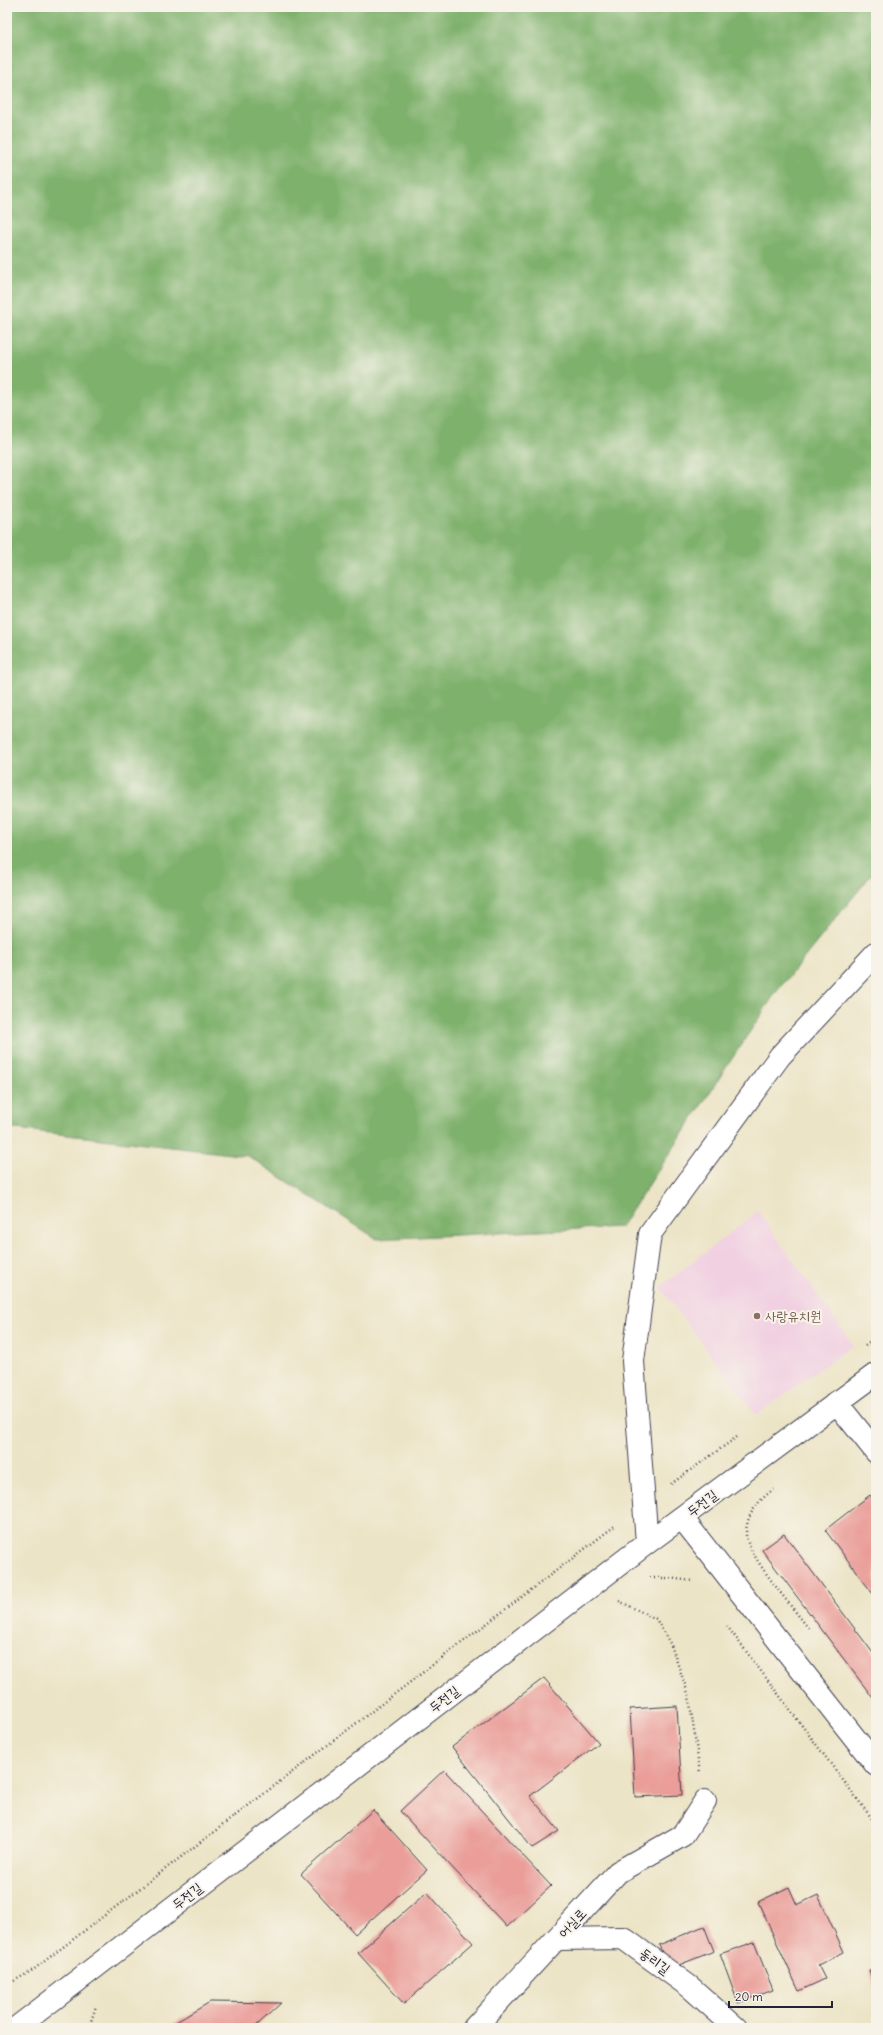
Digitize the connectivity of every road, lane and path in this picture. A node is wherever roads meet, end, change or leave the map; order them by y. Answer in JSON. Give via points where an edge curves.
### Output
{"nodes":[{"id":1,"x":876,"y":953,"type":"edge"},
{"id":2,"x":876,"y":1374,"type":"edge"},
{"id":3,"x":836,"y":1402,"type":"junction"},
{"id":4,"x":876,"y":1452,"type":"edge"},
{"id":5,"x":778,"y":1486,"type":"dead end"},
{"id":6,"x":644,"y":1504,"type":"junction"},
{"id":7,"x":682,"y":1518,"type":"junction"},
{"id":8,"x":647,"y":1543,"type":"junction"},
{"id":9,"x":646,"y":1578,"type":"dead end"},
{"id":10,"x":697,"y":1586,"type":"dead end"},
{"id":11,"x":624,"y":1596,"type":"dead end"},
{"id":12,"x":619,"y":1600,"type":"junction"},
{"id":13,"x":613,"y":1605,"type":"dead end"},
{"id":14,"x":725,"y":1624,"type":"dead end"},
{"id":15,"x":813,"y":1634,"type":"dead end"},
{"id":16,"x":876,"y":1765,"type":"edge"},
{"id":17,"x":704,"y":1801,"type":"joint"},
{"id":18,"x":876,"y":1824,"type":"edge"},
{"id":19,"x":557,"y":1939,"type":"junction"},
{"id":20,"x":7,"y":1985,"type":"edge"},
{"id":21,"x":102,"y":2001,"type":"dead end"},
{"id":22,"x":16,"y":2028,"type":"edge"},
{"id":23,"x":90,"y":2028,"type":"edge"},
{"id":24,"x":474,"y":2028,"type":"edge"},
{"id":25,"x":736,"y":2028,"type":"edge"}],
"edges":[{"from":1,"to":6,"type":"street","via":[[780,1056],[650,1234],[633,1361]]},
{"from":2,"to":3,"type":"street","name":"두전길"},
{"from":3,"to":4,"type":"street"},
{"from":3,"to":7,"type":"street","name":"두전길"},
{"from":5,"to":15,"type":"path","via":[[760,1499],[750,1515],[746,1535],[750,1551]]},
{"from":6,"to":8,"type":"street"},
{"from":6,"to":20,"type":"path","via":[[33,1970]]},
{"from":7,"to":8,"type":"street","name":"두전길"},
{"from":7,"to":16,"type":"street"},
{"from":8,"to":22,"type":"street","name":"두전길"},
{"from":9,"to":10,"type":"path","via":[[692,1580]]},
{"from":11,"to":12,"type":"path"},
{"from":12,"to":13,"type":"path"},
{"from":12,"to":17,"type":"path","via":[[656,1619],[671,1645],[689,1696]]},
{"from":14,"to":18,"type":"path"},
{"from":17,"to":19,"type":"street","name":"어실로","via":[[683,1835],[618,1872]]},
{"from":19,"to":24,"type":"street","name":"어실로"},
{"from":19,"to":25,"type":"street","name":"동리길","via":[[623,1938],[690,1987]]},
{"from":21,"to":23,"type":"path","via":[[95,2006]]}]}
